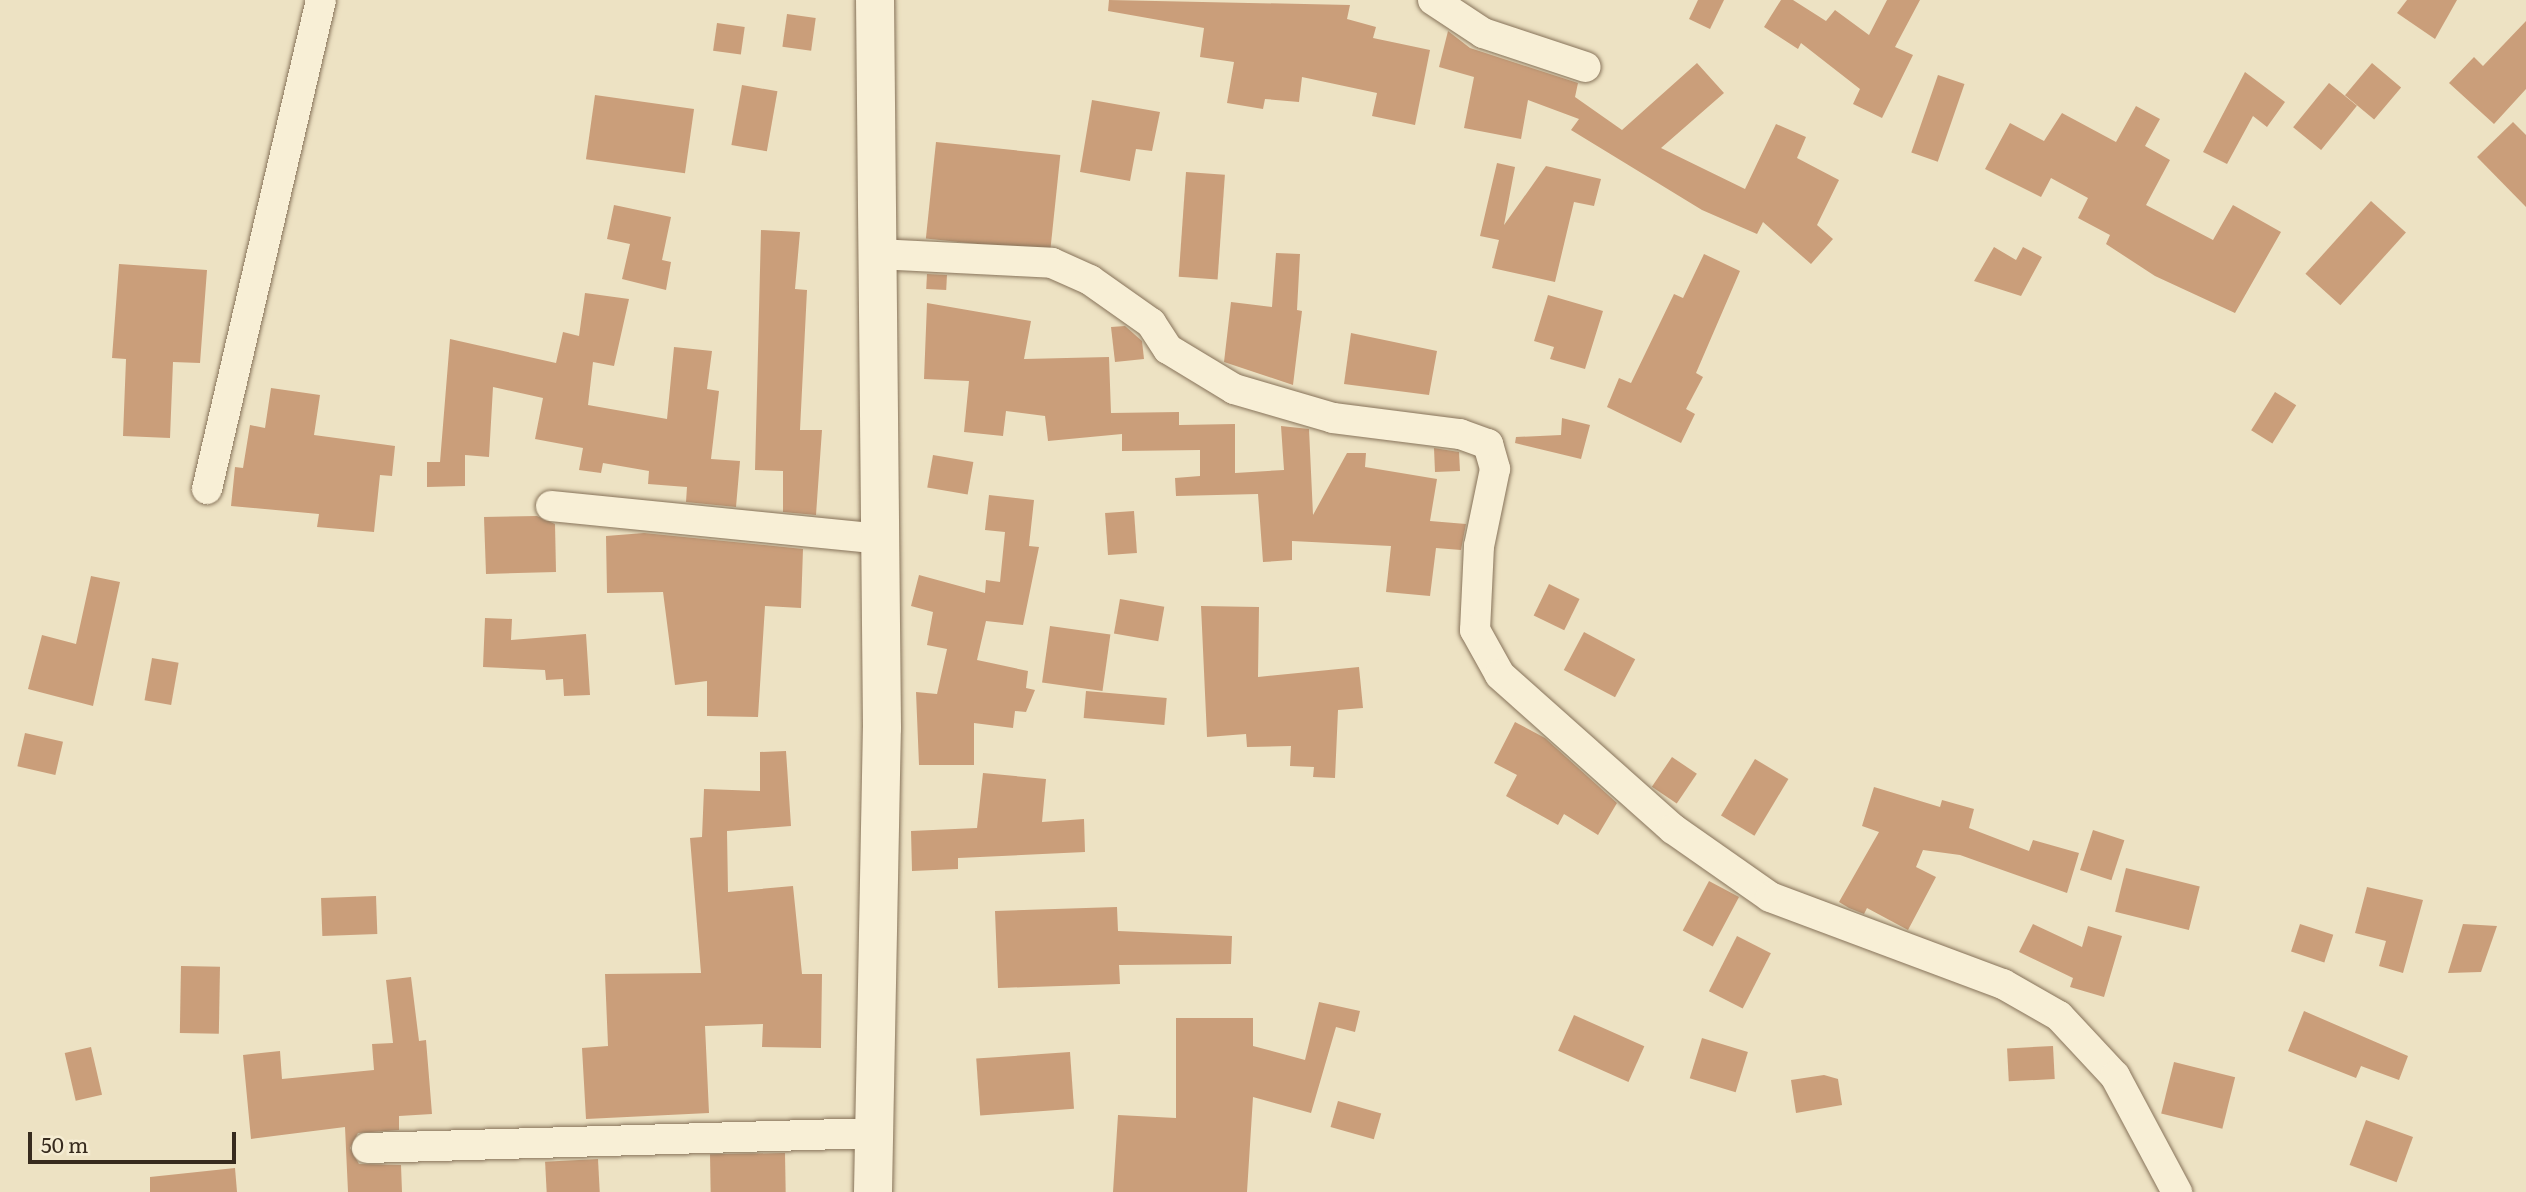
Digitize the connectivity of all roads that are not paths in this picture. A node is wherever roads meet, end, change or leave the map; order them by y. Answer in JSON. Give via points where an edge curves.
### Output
{"nodes":[{"id":1,"x":321,"y":0,"type":"edge"},
{"id":2,"x":875,"y":0,"type":"edge"},
{"id":3,"x":1433,"y":0,"type":"edge"},
{"id":4,"x":1586,"y":67,"type":"dead end"},
{"id":5,"x":877,"y":254,"type":"junction"},
{"id":6,"x":207,"y":489,"type":"dead end"},
{"id":7,"x":551,"y":506,"type":"dead end"},
{"id":8,"x":880,"y":539,"type":"junction"},
{"id":9,"x":876,"y":1133,"type":"junction"},
{"id":10,"x":367,"y":1148,"type":"dead end"},
{"id":11,"x":873,"y":1192,"type":"edge"},
{"id":12,"x":2177,"y":1192,"type":"edge"}],
"edges":[{"from":1,"to":6,"type":"street"},
{"from":2,"to":5,"type":"main road"},
{"from":3,"to":4,"type":"street","via":[[1483,33]]},
{"from":5,"to":8,"type":"main road"},
{"from":5,"to":12,"type":"street","via":[[1052,264],[1090,280],[1151,323],[1167,349],[1234,389],[1333,418],[1460,434],[1488,444],[1495,469],[1479,546],[1475,630],[1500,675],[1673,829],[1770,897],[2003,984],[2059,1016],[2115,1076]]},
{"from":7,"to":8,"type":"street"},
{"from":8,"to":9,"type":"main road"},
{"from":9,"to":10,"type":"street"},
{"from":9,"to":11,"type":"main road"}]}
